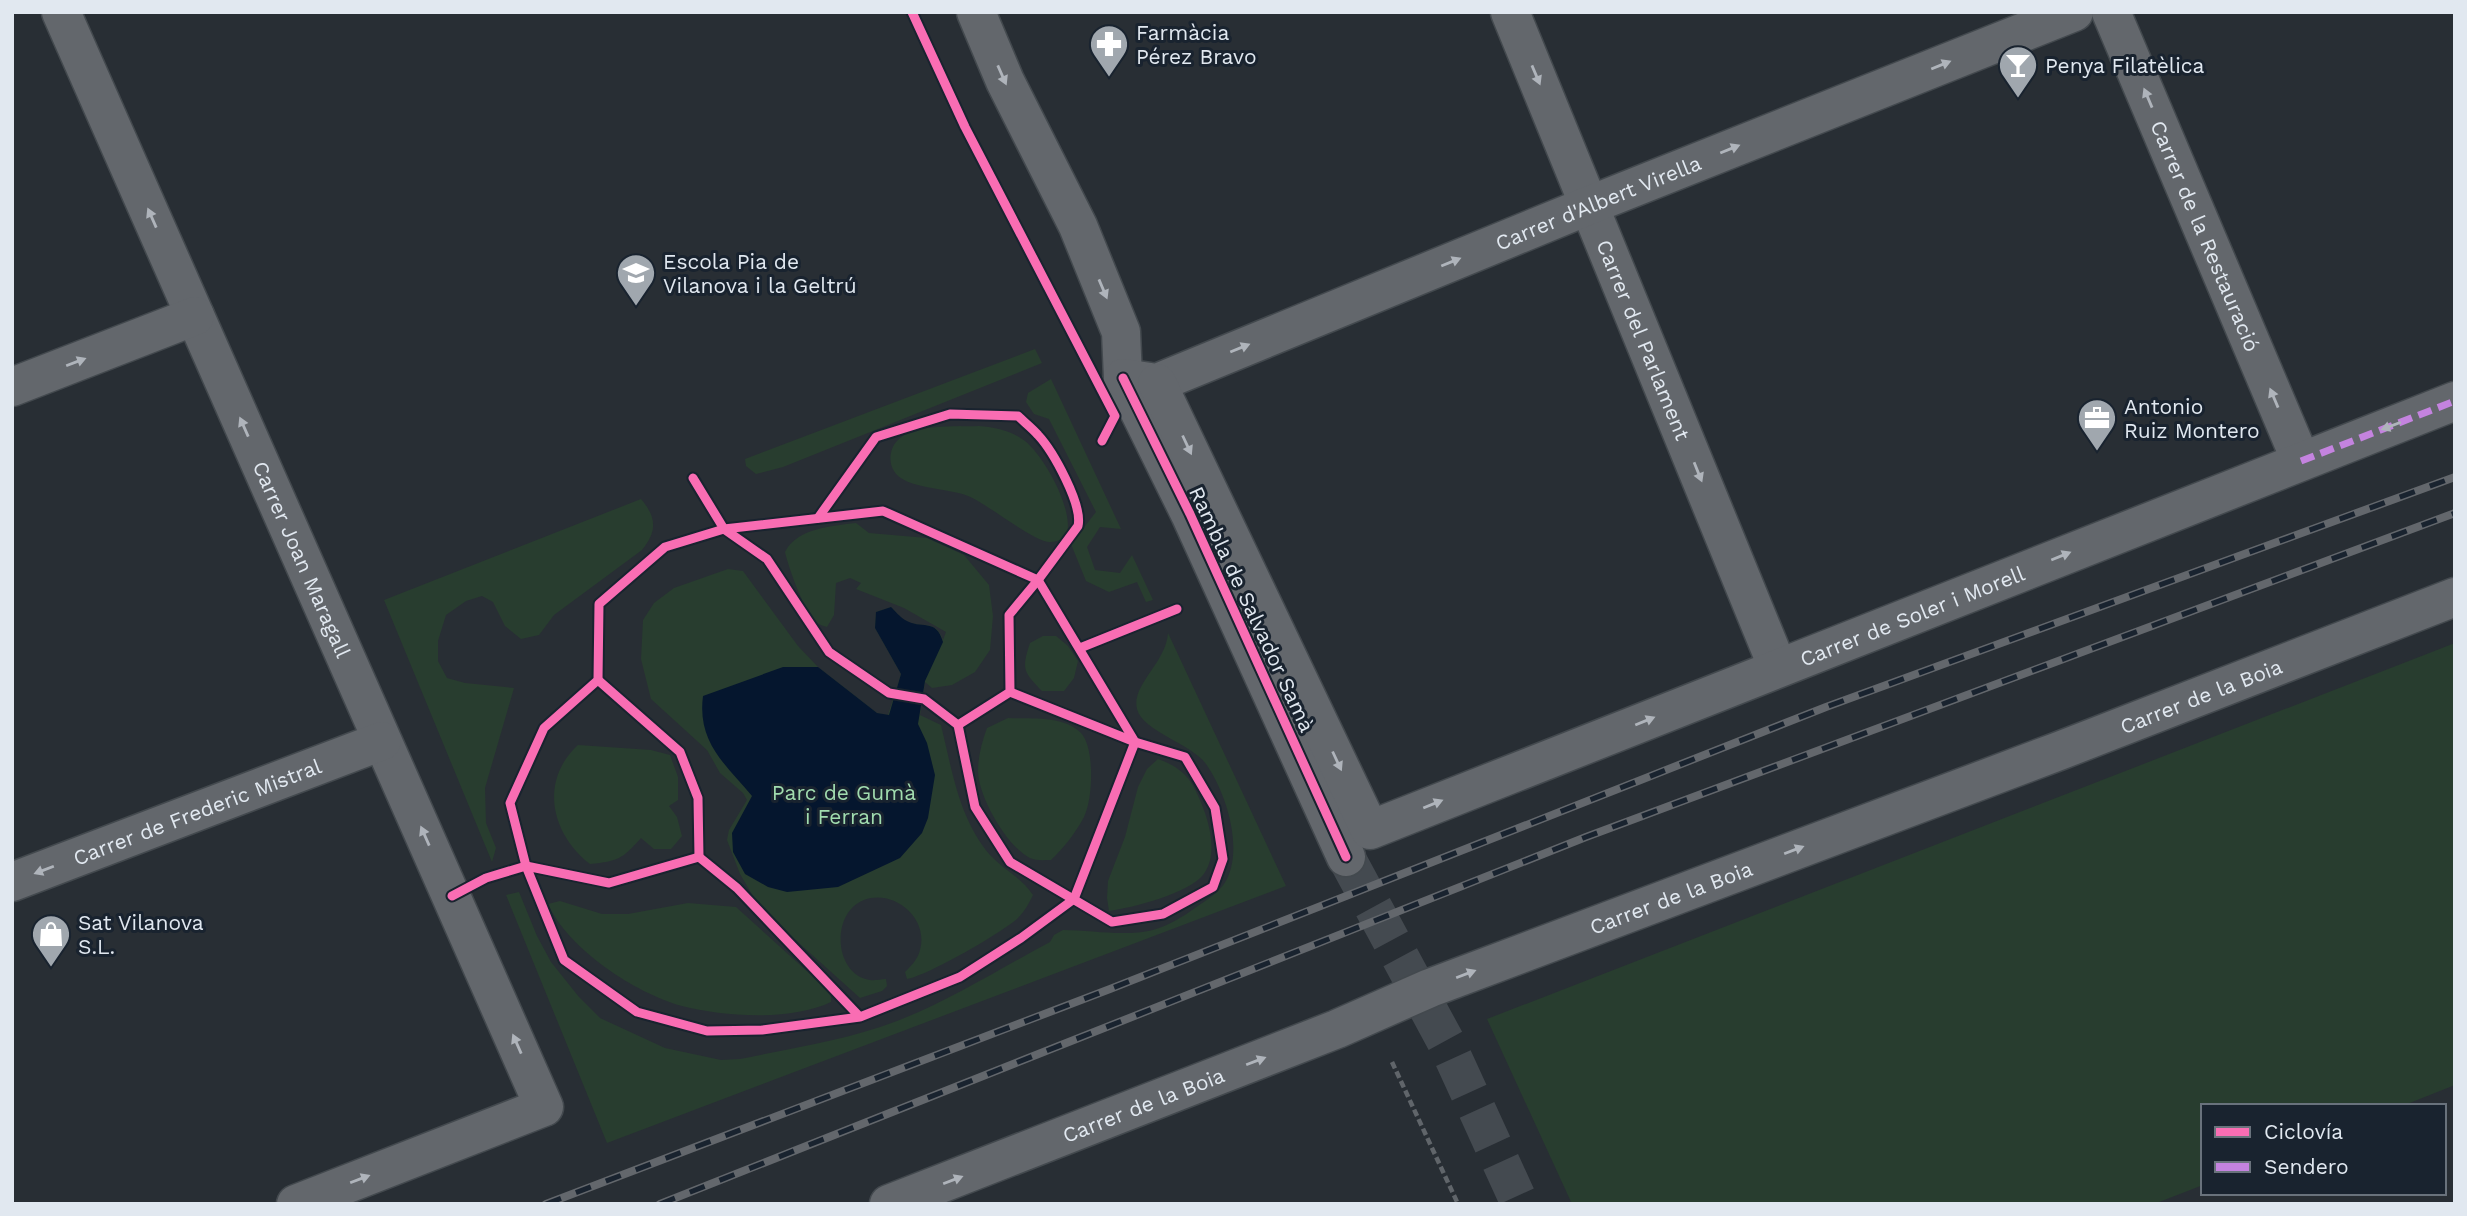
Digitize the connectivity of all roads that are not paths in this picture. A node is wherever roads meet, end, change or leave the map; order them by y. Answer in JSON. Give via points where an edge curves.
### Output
{"nodes":[{"id":1,"x":61,"y":12,"type":"edge"},
{"id":2,"x":976,"y":12,"type":"edge"},
{"id":3,"x":1510,"y":12,"type":"edge"},
{"id":4,"x":2074,"y":12,"type":"edge"},
{"id":5,"x":2111,"y":12,"type":"edge"},
{"id":6,"x":1590,"y":205,"type":"junction"},
{"id":7,"x":195,"y":316,"type":"junction"},
{"id":8,"x":1140,"y":380,"type":"junction"},
{"id":9,"x":12,"y":387,"type":"edge"},
{"id":10,"x":2455,"y":401,"type":"edge"},
{"id":11,"x":2301,"y":461,"type":"junction"},
{"id":12,"x":2455,"y":597,"type":"edge"},
{"id":13,"x":1778,"y":668,"type":"junction"},
{"id":14,"x":383,"y":741,"type":"junction"},
{"id":15,"x":1358,"y":843,"type":"joint"},
{"id":16,"x":12,"y":882,"type":"edge"},
{"id":17,"x":296,"y":1204,"type":"edge"},
{"id":18,"x":889,"y":1204,"type":"edge"}],
"edges":[{"from":7,"to":1,"type":"street","name":"Carrer Joan Maragall","one_way":true},
{"from":2,"to":8,"type":"street","name":"Rambla de Salvador Samà","one_way":true,"via":[[1005,81],[1078,226]]},
{"from":3,"to":6,"type":"street","name":"Carrer del Parlament","one_way":true},
{"from":6,"to":4,"type":"street","name":"Carrer d'Albert Virella","one_way":true},
{"from":11,"to":5,"type":"street","name":"Carrer de la Restauració","one_way":true},
{"from":8,"to":6,"type":"street","name":"Carrer d'Albert Virella","one_way":true},
{"from":6,"to":13,"type":"street","name":"Carrer del Parlament","one_way":true},
{"from":9,"to":7,"type":"street","one_way":true},
{"from":14,"to":7,"type":"street","name":"Carrer Joan Maragall","one_way":true},
{"from":8,"to":15,"type":"street","name":"Rambla de Salvador Samà","one_way":true,"via":[[1191,514]]},
{"from":10,"to":11,"type":"street","name":"Carrer de Soler i Morell","one_way":true},
{"from":13,"to":11,"type":"street","name":"Carrer de Soler i Morell","one_way":true},
{"from":18,"to":12,"type":"street","name":"Carrer de la Boia","one_way":true,"via":[[1337,1029],[1430,988]]},
{"from":15,"to":13,"type":"street","name":"Carrer de Soler i Morell","one_way":true},
{"from":14,"to":16,"type":"street","name":"Carrer de Frederic Mistral","one_way":true},
{"from":17,"to":14,"type":"street","name":"Carrer Joan Maragall","one_way":true,"via":[[544,1107]]}]}
